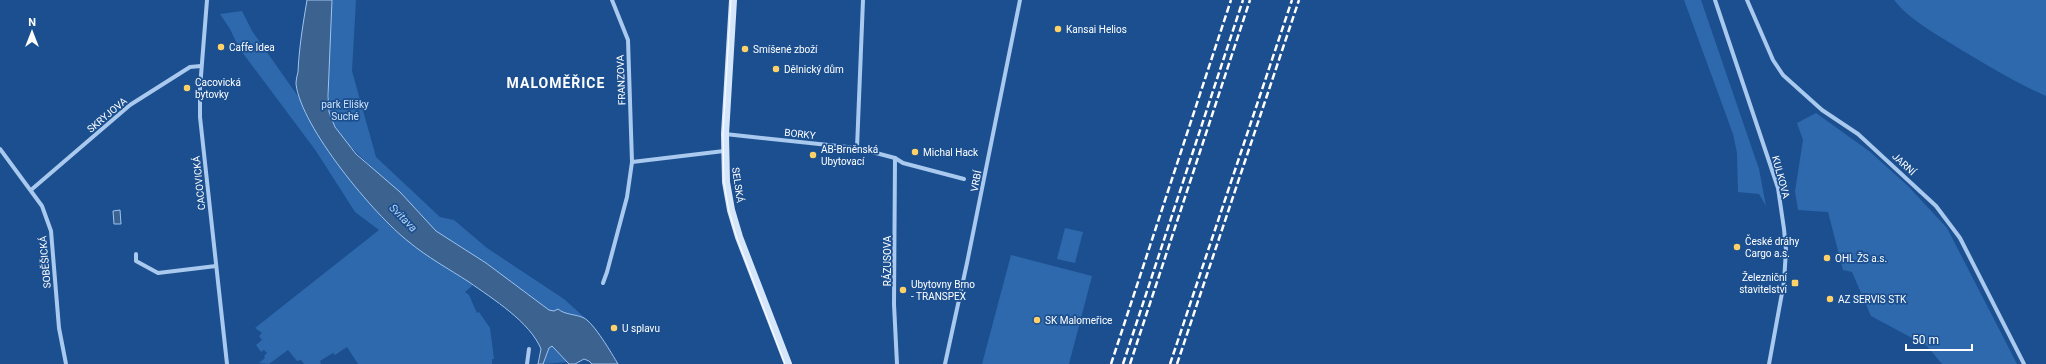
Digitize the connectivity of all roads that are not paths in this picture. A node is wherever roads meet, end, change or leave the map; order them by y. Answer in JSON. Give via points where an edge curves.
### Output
{"nodes":[{"id":1,"x":207,"y":0,"type":"edge"},
{"id":2,"x":612,"y":0,"type":"edge"},
{"id":3,"x":733,"y":0,"type":"edge"},
{"id":4,"x":863,"y":0,"type":"edge"},
{"id":5,"x":1020,"y":0,"type":"edge"},
{"id":6,"x":1715,"y":0,"type":"edge"},
{"id":7,"x":1747,"y":0,"type":"edge"},
{"id":8,"x":201,"y":66,"type":"junction"},
{"id":9,"x":724,"y":134,"type":"junction"},
{"id":10,"x":857,"y":148,"type":"junction"},
{"id":11,"x":0,"y":149,"type":"edge"},
{"id":12,"x":724,"y":151,"type":"junction"},
{"id":13,"x":895,"y":158,"type":"junction"},
{"id":14,"x":632,"y":162,"type":"junction"},
{"id":15,"x":964,"y":178,"type":"dead end"},
{"id":16,"x":31,"y":190,"type":"junction"},
{"id":17,"x":136,"y":254,"type":"dead end"},
{"id":18,"x":216,"y":266,"type":"junction"},
{"id":19,"x":603,"y":283,"type":"dead end"},
{"id":20,"x":529,"y":349,"type":"dead end"},
{"id":21,"x":66,"y":364,"type":"edge"},
{"id":22,"x":227,"y":364,"type":"edge"},
{"id":23,"x":527,"y":364,"type":"edge"},
{"id":24,"x":788,"y":364,"type":"edge"},
{"id":25,"x":897,"y":364,"type":"edge"},
{"id":26,"x":945,"y":364,"type":"edge"},
{"id":27,"x":1769,"y":364,"type":"edge"},
{"id":28,"x":2024,"y":364,"type":"edge"}],
"edges":[{"from":1,"to":8,"type":"street","name":"CACOVICKÁ"},
{"from":2,"to":14,"type":"street","name":"FRANZOVA","via":[[628,40]]},
{"from":3,"to":9,"type":"main road","name":"SELSKÁ"},
{"from":4,"to":10,"type":"street"},
{"from":5,"to":26,"type":"street","name":"VRBÍ"},
{"from":6,"to":27,"type":"street","name":"KULKOVA","via":[[1778,188],[1786,250],[1784,282]]},
{"from":7,"to":28,"type":"street","name":"JARNÍ","via":[[1773,60],[1783,75],[1822,110],[1858,134],[1936,206],[1960,238]]},
{"from":8,"to":16,"type":"street","name":"SKRYJOVA","via":[[190,67],[130,105]]},
{"from":8,"to":18,"type":"street","name":"CACOVICKÁ","via":[[200,117]]},
{"from":9,"to":10,"type":"street","name":"BORKY"},
{"from":9,"to":12,"type":"main road","name":"SELSKÁ"},
{"from":10,"to":13,"type":"street","name":"BORKY"},
{"from":11,"to":16,"type":"street","name":"SOBĚŠICKÁ"},
{"from":12,"to":14,"type":"street"},
{"from":12,"to":24,"type":"main road","name":"SELSKÁ","via":[[726,182],[734,220]]},
{"from":13,"to":15,"type":"street","name":"BORKY","via":[[904,163]]},
{"from":13,"to":25,"type":"street","name":"RÁZUSOVA","via":[[894,304]]},
{"from":14,"to":19,"type":"street","name":"FRANZOVA","via":[[627,196]]},
{"from":16,"to":21,"type":"street","name":"SOBĚŠICKÁ","via":[[42,206],[51,231],[59,328]]},
{"from":17,"to":18,"type":"street","via":[[136,260],[158,273]]},
{"from":18,"to":22,"type":"street","name":"CACOVICKÁ"},
{"from":20,"to":23,"type":"street"}]}
